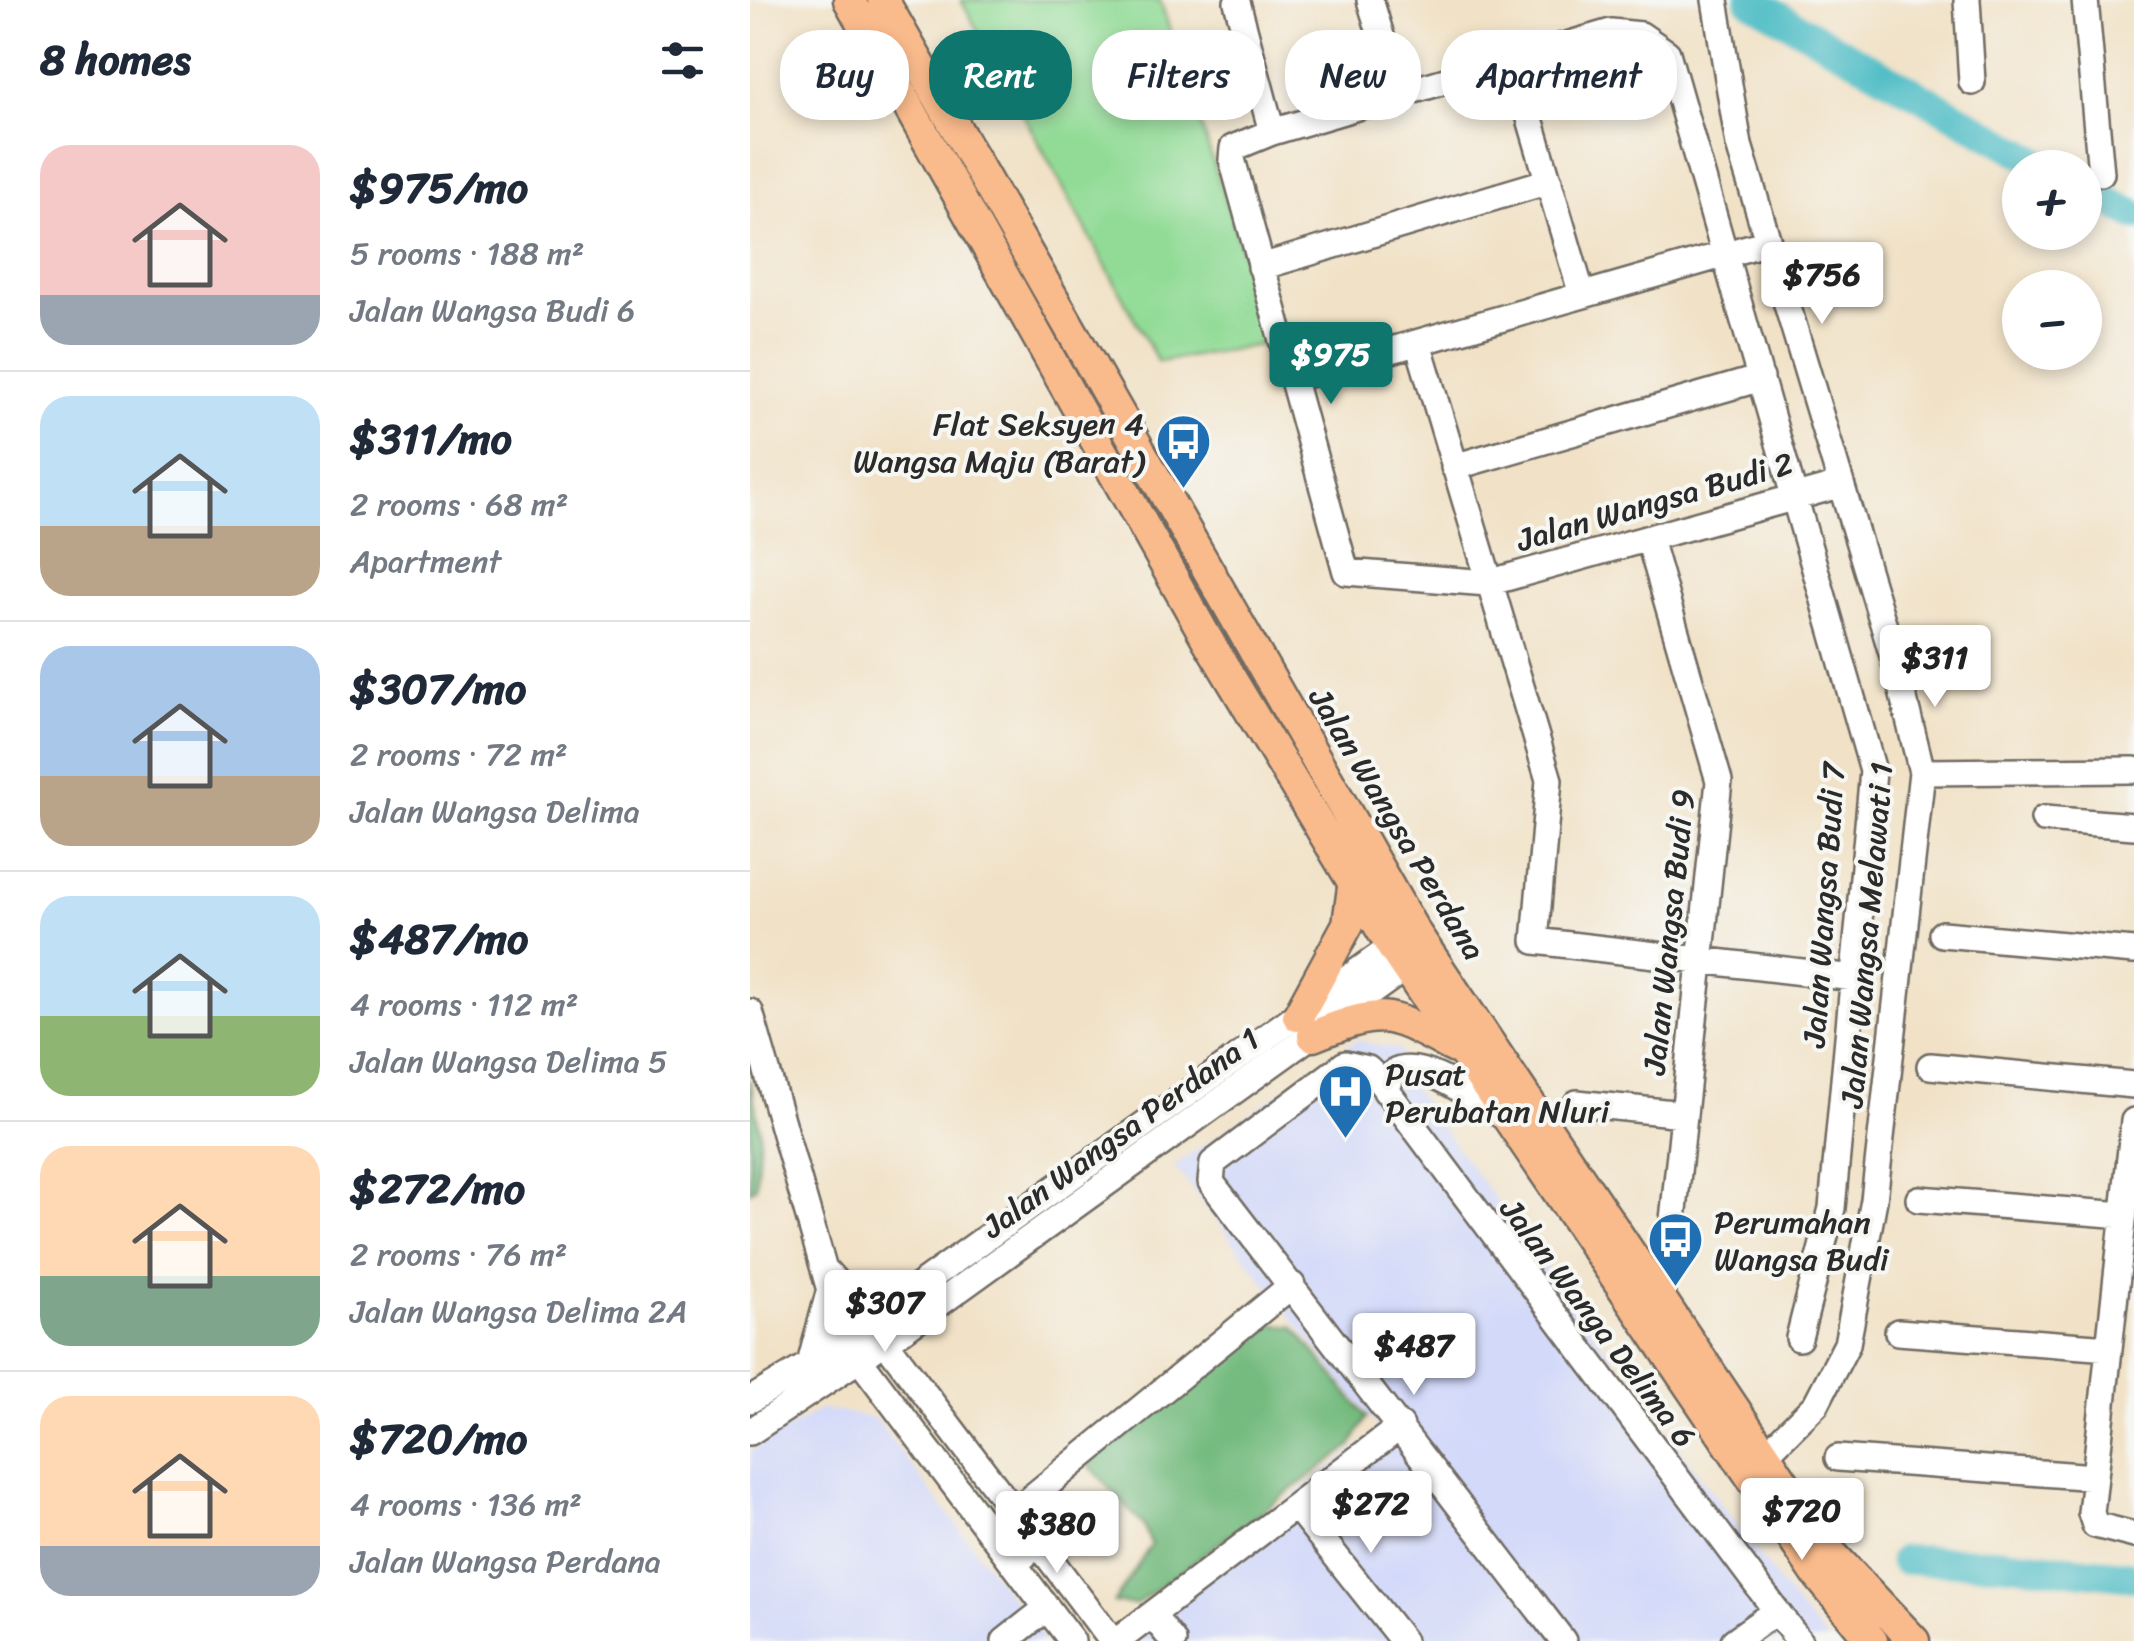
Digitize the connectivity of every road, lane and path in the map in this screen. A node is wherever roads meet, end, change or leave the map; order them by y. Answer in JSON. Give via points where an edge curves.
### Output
{"nodes":[{"id":1,"x":849,"y":0,"type":"edge"},
{"id":2,"x":883,"y":0,"type":"edge"},
{"id":3,"x":1370,"y":0,"type":"edge"},
{"id":4,"x":1715,"y":0,"type":"edge"},
{"id":5,"x":1967,"y":0,"type":"edge"},
{"id":6,"x":2085,"y":0,"type":"edge"},
{"id":7,"x":1237,"y":2,"type":"edge"},
{"id":8,"x":1379,"y":30,"type":"edge"},
{"id":9,"x":1972,"y":82,"type":"dead end"},
{"id":10,"x":1677,"y":84,"type":"edge"},
{"id":11,"x":1312,"y":120,"type":"edge"},
{"id":12,"x":1530,"y":120,"type":"edge"},
{"id":13,"x":1272,"y":132,"type":"junction"},
{"id":14,"x":2099,"y":150,"type":"edge"},
{"id":15,"x":1548,"y":182,"type":"junction"},
{"id":16,"x":1768,"y":242,"type":"junction"},
{"id":17,"x":1726,"y":254,"type":"junction"},
{"id":18,"x":1261,"y":267,"type":"junction"},
{"id":19,"x":1582,"y":295,"type":"junction"},
{"id":20,"x":1418,"y":343,"type":"junction"},
{"id":21,"x":1294,"y":378,"type":"junction"},
{"id":22,"x":1761,"y":378,"type":"junction"},
{"id":23,"x":1454,"y":467,"type":"junction"},
{"id":24,"x":1839,"y":485,"type":"junction"},
{"id":25,"x":1796,"y":497,"type":"junction"},
{"id":26,"x":1649,"y":539,"type":"junction"},
{"id":27,"x":1488,"y":583,"type":"junction"},
{"id":28,"x":2134,"y":770,"type":"edge"},
{"id":29,"x":1922,"y":772,"type":"junction"},
{"id":30,"x":2044,"y":819,"type":"dead end"},
{"id":31,"x":2134,"y":826,"type":"edge"},
{"id":32,"x":1354,"y":880,"type":"junction"},
{"id":33,"x":1942,"y":934,"type":"dead end"},
{"id":34,"x":1410,"y":949,"type":"junction"},
{"id":35,"x":2134,"y":951,"type":"edge"},
{"id":36,"x":1700,"y":961,"type":"junction"},
{"id":37,"x":1854,"y":978,"type":"junction"},
{"id":38,"x":750,"y":1012,"type":"edge"},
{"id":39,"x":1305,"y":1026,"type":"junction"},
{"id":40,"x":1458,"y":1049,"type":"junction"},
{"id":41,"x":1930,"y":1066,"type":"dead end"},
{"id":42,"x":2134,"y":1085,"type":"edge"},
{"id":43,"x":1386,"y":1091,"type":"junction"},
{"id":44,"x":1577,"y":1103,"type":"dead end"},
{"id":45,"x":1683,"y":1114,"type":"junction"},
{"id":46,"x":1509,"y":1120,"type":"junction"},
{"id":47,"x":2134,"y":1121,"type":"edge"},
{"id":48,"x":1918,"y":1199,"type":"dead end"},
{"id":49,"x":2124,"y":1216,"type":"junction"},
{"id":50,"x":1673,"y":1220,"type":"dead end"},
{"id":51,"x":828,"y":1280,"type":"junction"},
{"id":52,"x":1292,"y":1285,"type":"junction"},
{"id":53,"x":926,"y":1313,"type":"junction"},
{"id":54,"x":870,"y":1320,"type":"junction"},
{"id":55,"x":1898,"y":1332,"type":"dead end"},
{"id":56,"x":1800,"y":1338,"type":"dead end"},
{"id":57,"x":886,"y":1342,"type":"junction"},
{"id":58,"x":2109,"y":1348,"type":"junction"},
{"id":59,"x":852,"y":1349,"type":"junction"},
{"id":60,"x":815,"y":1376,"type":"junction"},
{"id":61,"x":750,"y":1400,"type":"edge"},
{"id":62,"x":929,"y":1400,"type":"junction"},
{"id":63,"x":899,"y":1412,"type":"junction"},
{"id":64,"x":1401,"y":1426,"type":"junction"},
{"id":65,"x":750,"y":1432,"type":"edge"},
{"id":66,"x":1768,"y":1453,"type":"junction"},
{"id":67,"x":1838,"y":1458,"type":"dead end"},
{"id":68,"x":2095,"y":1476,"type":"junction"},
{"id":69,"x":1296,"y":1506,"type":"junction"},
{"id":70,"x":1015,"y":1511,"type":"junction"},
{"id":71,"x":2134,"y":1536,"type":"edge"},
{"id":72,"x":1047,"y":1608,"type":"junction"},
{"id":73,"x":1776,"y":1611,"type":"junction"},
{"id":74,"x":1152,"y":1615,"type":"junction"},
{"id":75,"x":1068,"y":1636,"type":"edge"},
{"id":76,"x":1005,"y":1641,"type":"edge"},
{"id":77,"x":1115,"y":1641,"type":"edge"},
{"id":78,"x":1173,"y":1641,"type":"edge"},
{"id":79,"x":1404,"y":1641,"type":"edge"},
{"id":80,"x":1563,"y":1641,"type":"edge"},
{"id":81,"x":1734,"y":1641,"type":"edge"},
{"id":82,"x":1799,"y":1641,"type":"edge"},
{"id":83,"x":1872,"y":1641,"type":"edge"},
{"id":84,"x":1914,"y":1641,"type":"edge"}],
"edges":[{"from":1,"to":32,"type":"main road","name":"Jalan Wangsa Perdana","via":[[1207,639]]},
{"from":2,"to":34,"type":"main road","name":"Jalan Wangsa Perdana"},
{"from":3,"to":8,"type":"street"},
{"from":4,"to":16,"type":"street","name":"Jalan Wangsa Melawati 1","via":[[1739,144]]},
{"from":5,"to":9,"type":"street"},
{"from":6,"to":14,"type":"street"},
{"from":7,"to":13,"type":"street"},
{"from":10,"to":17,"type":"street","name":"Jalan Wangsa Budi 7"},
{"from":11,"to":13,"type":"street"},
{"from":12,"to":15,"type":"street"},
{"from":13,"to":18,"type":"street","via":[[1233,148],[1232,159]]},
{"from":15,"to":18,"type":"street"},
{"from":15,"to":19,"type":"street"},
{"from":16,"to":17,"type":"street"},
{"from":16,"to":24,"type":"street","name":"Jalan Wangsa Melawati 1"},
{"from":17,"to":19,"type":"street"},
{"from":17,"to":22,"type":"street","name":"Jalan Wangsa Budi 7"},
{"from":18,"to":21,"type":"street"},
{"from":19,"to":20,"type":"street"},
{"from":20,"to":21,"type":"street"},
{"from":20,"to":23,"type":"street"},
{"from":21,"to":27,"type":"street","name":"Jalan Wangsa Budi 2","via":[[1346,572]]},
{"from":22,"to":23,"type":"street"},
{"from":22,"to":25,"type":"street","name":"Jalan Wangsa Budi 7"},
{"from":23,"to":27,"type":"street"},
{"from":24,"to":25,"type":"street","name":"Jalan Wangsa Budi 2"},
{"from":24,"to":29,"type":"street","name":"Jalan Wangsa Melawati 1"},
{"from":25,"to":26,"type":"street","name":"Jalan Wangsa Budi 2"},
{"from":25,"to":37,"type":"street","name":"Jalan Wangsa Budi 7","via":[[1873,771]]},
{"from":26,"to":27,"type":"street","name":"Jalan Wangsa Budi 2"},
{"from":26,"to":36,"type":"street","name":"Jalan Wangsa Budi 9","via":[[1719,781]]},
{"from":27,"to":36,"type":"street","via":[[1551,790],[1535,941]]},
{"from":28,"to":29,"type":"street"},
{"from":29,"to":66,"type":"street","name":"Jalan Wangsa Melawati 1","via":[[1874,1200],[1847,1344],[1816,1404]]},
{"from":30,"to":31,"type":"street"},
{"from":32,"to":34,"type":"main road","name":"Jalan Wangsa Perdana"},
{"from":32,"to":39,"type":"main road","via":[[1348,924]]},
{"from":33,"to":35,"type":"street"},
{"from":34,"to":39,"type":"street","name":"Jalan Wangsa Perdana 1"},
{"from":34,"to":40,"type":"main road","name":"Jalan Wangsa Perdana"},
{"from":34,"to":66,"type":"main road","name":"Jalan Wangsa Perdana"},
{"from":36,"to":37,"type":"street"},
{"from":36,"to":45,"type":"street","name":"Jalan Wangsa Budi 9"},
{"from":37,"to":56,"type":"street","name":"Jalan Wangsa Budi 7","via":[[1832,1208]]},
{"from":38,"to":51,"type":"street"},
{"from":39,"to":40,"type":"main road","via":[[1368,1014],[1397,1017]]},
{"from":39,"to":53,"type":"street","name":"Jalan Wangsa Perdana 1"},
{"from":39,"to":54,"type":"street","name":"Jalan Wangsa Perdana 1"},
{"from":40,"to":46,"type":"main road","name":"Jalan Wangsa Perdana"},
{"from":41,"to":42,"type":"street"},
{"from":43,"to":46,"type":"street","via":[[1393,1073],[1413,1066]]},
{"from":43,"to":52,"type":"street","via":[[1368,1069],[1345,1064],[1213,1163],[1210,1173],[1219,1190]]},
{"from":43,"to":73,"type":"street","name":"Jalan Wanga Delima 6"},
{"from":44,"to":45,"type":"street"},
{"from":45,"to":50,"type":"street","name":"Jalan Wangsa Budi 9"},
{"from":46,"to":83,"type":"main road","name":"Jalan Wangsa Perdana","via":[[1817,1574]]},
{"from":47,"to":49,"type":"street"},
{"from":48,"to":49,"type":"street"},
{"from":49,"to":58,"type":"street"},
{"from":51,"to":54,"type":"street"},
{"from":51,"to":59,"type":"street"},
{"from":51,"to":60,"type":"street"},
{"from":52,"to":64,"type":"street"},
{"from":52,"to":70,"type":"street"},
{"from":53,"to":57,"type":"street","name":"Jalan Wangsa Perdana 1"},
{"from":53,"to":62,"type":"street","via":[[912,1348]]},
{"from":54,"to":57,"type":"street"},
{"from":54,"to":59,"type":"street","name":"Jalan Wangsa Perdana 1"},
{"from":55,"to":58,"type":"street"},
{"from":57,"to":59,"type":"street","name":"Jalan Wangsa Perdana 1"},
{"from":57,"to":62,"type":"street"},
{"from":58,"to":68,"type":"street"},
{"from":59,"to":60,"type":"street","name":"Jalan Wangsa Perdana 1"},
{"from":59,"to":63,"type":"street"},
{"from":60,"to":61,"type":"street","name":"Jalan Wangsa Perdana 1"},
{"from":60,"to":63,"type":"street","via":[[868,1390]]},
{"from":60,"to":65,"type":"street","name":"Jalan Wangsa Perdana 1"},
{"from":62,"to":70,"type":"street"},
{"from":63,"to":72,"type":"street"},
{"from":64,"to":69,"type":"street"},
{"from":64,"to":80,"type":"street"},
{"from":66,"to":84,"type":"main road","name":"Jalan Wangsa Perdana","via":[[1831,1554]]},
{"from":67,"to":68,"type":"street"},
{"from":68,"to":71,"type":"street","via":[[2095,1526]]},
{"from":69,"to":74,"type":"street"},
{"from":69,"to":79,"type":"street"},
{"from":70,"to":75,"type":"street","via":[[1010,1540],[1055,1594]]},
{"from":70,"to":77,"type":"street"},
{"from":72,"to":75,"type":"street"},
{"from":72,"to":76,"type":"street"},
{"from":73,"to":81,"type":"street"},
{"from":73,"to":82,"type":"street","name":"Jalan Wanga Delima 6"},
{"from":74,"to":77,"type":"street"},
{"from":74,"to":78,"type":"street"}]}
